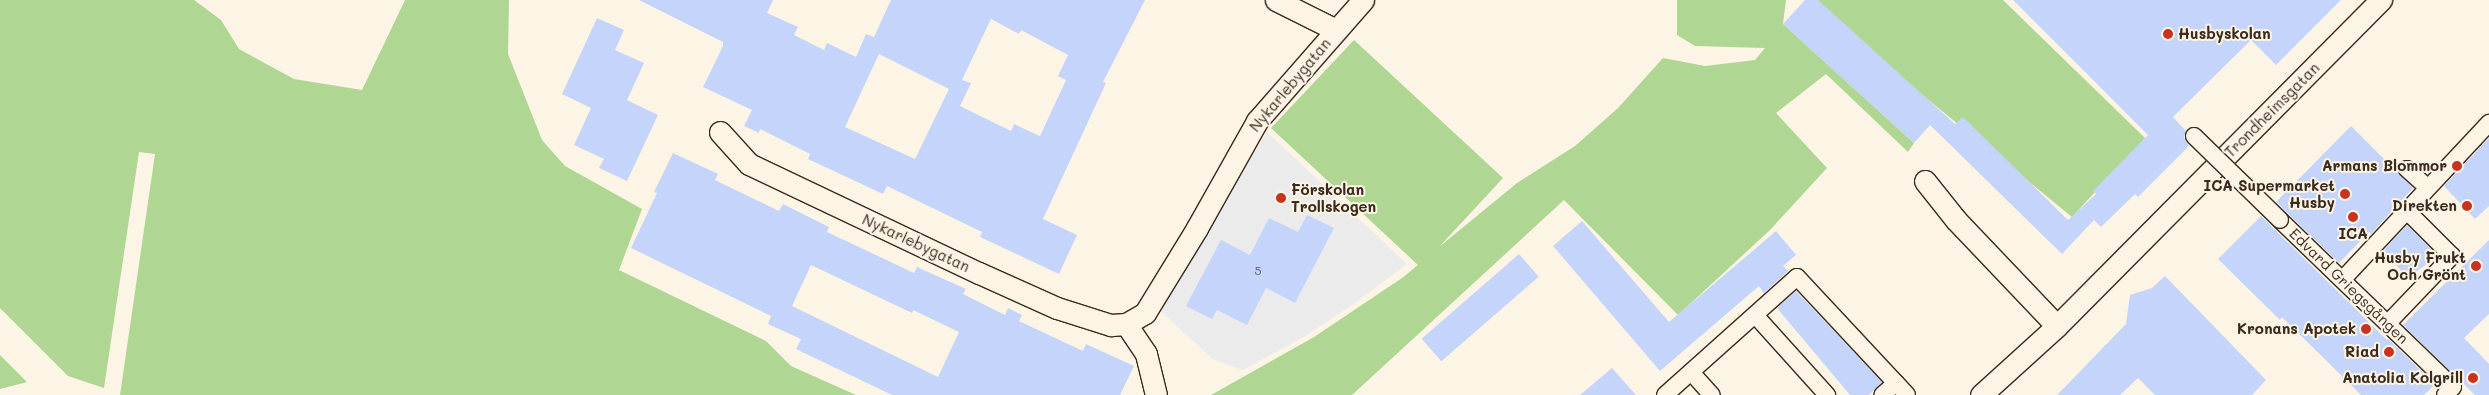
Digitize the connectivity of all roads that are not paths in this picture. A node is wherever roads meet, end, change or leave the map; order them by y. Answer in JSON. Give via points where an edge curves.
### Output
{"nodes":[{"id":1,"x":1276,"y":0,"type":"edge"},
{"id":2,"x":1363,"y":0,"type":"edge"},
{"id":3,"x":2381,"y":0,"type":"edge"},
{"id":4,"x":1336,"y":30,"type":"junction"},
{"id":5,"x":2489,"y":123,"type":"edge"},
{"id":6,"x":720,"y":132,"type":"dead end"},
{"id":7,"x":2194,"y":136,"type":"dead end"},
{"id":8,"x":2407,"y":169,"type":"dead end"},
{"id":9,"x":1925,"y":181,"type":"dead end"},
{"id":10,"x":2428,"y":188,"type":"junction"},
{"id":11,"x":2407,"y":210,"type":"junction"},
{"id":12,"x":2343,"y":279,"type":"junction"},
{"id":13,"x":1755,"y":314,"type":"junction"},
{"id":14,"x":2388,"y":323,"type":"junction"},
{"id":15,"x":1126,"y":324,"type":"junction"},
{"id":16,"x":2057,"y":326,"type":"junction"},
{"id":17,"x":1691,"y":372,"type":"junction"},
{"id":18,"x":1902,"y":389,"type":"edge"},
{"id":19,"x":2453,"y":392,"type":"edge"},
{"id":20,"x":1156,"y":395,"type":"edge"},
{"id":21,"x":1664,"y":395,"type":"edge"},
{"id":22,"x":1712,"y":395,"type":"edge"},
{"id":23,"x":1827,"y":395,"type":"edge"},
{"id":24,"x":1882,"y":395,"type":"edge"},
{"id":25,"x":1982,"y":395,"type":"edge"}],
"edges":[{"from":1,"to":4,"type":"street"},
{"from":2,"to":4,"type":"street","name":"Nykarlebygatan"},
{"from":3,"to":16,"type":"street","name":"Trondheimsgatan"},
{"from":4,"to":15,"type":"street","name":"Nykarlebygatan","via":[[1257,121],[1145,313]]},
{"from":5,"to":10,"type":"street"},
{"from":6,"to":15,"type":"street","name":"Nykarlebygatan","via":[[749,164],[978,273],[1057,308],[1111,326]]},
{"from":7,"to":12,"type":"street","name":"Edvard Griegsgången","bridge":true},
{"from":8,"to":10,"type":"street"},
{"from":9,"to":16,"type":"street","via":[[1956,220]]},
{"from":10,"to":11,"type":"street"},
{"from":11,"to":12,"type":"street"},
{"from":11,"to":14,"type":"street","via":[[2452,256]]},
{"from":12,"to":14,"type":"street","name":"Edvard Griegsgången"},
{"from":13,"to":17,"type":"street"},
{"from":13,"to":18,"type":"street","via":[[1797,277]]},
{"from":13,"to":23,"type":"street"},
{"from":14,"to":19,"type":"street","name":"Edvard Griegsgången"},
{"from":15,"to":20,"type":"street","via":[[1146,354]]},
{"from":16,"to":25,"type":"street","name":"Trondheimsgatan"},
{"from":17,"to":21,"type":"street"},
{"from":17,"to":22,"type":"street"},
{"from":18,"to":24,"type":"street"}]}
